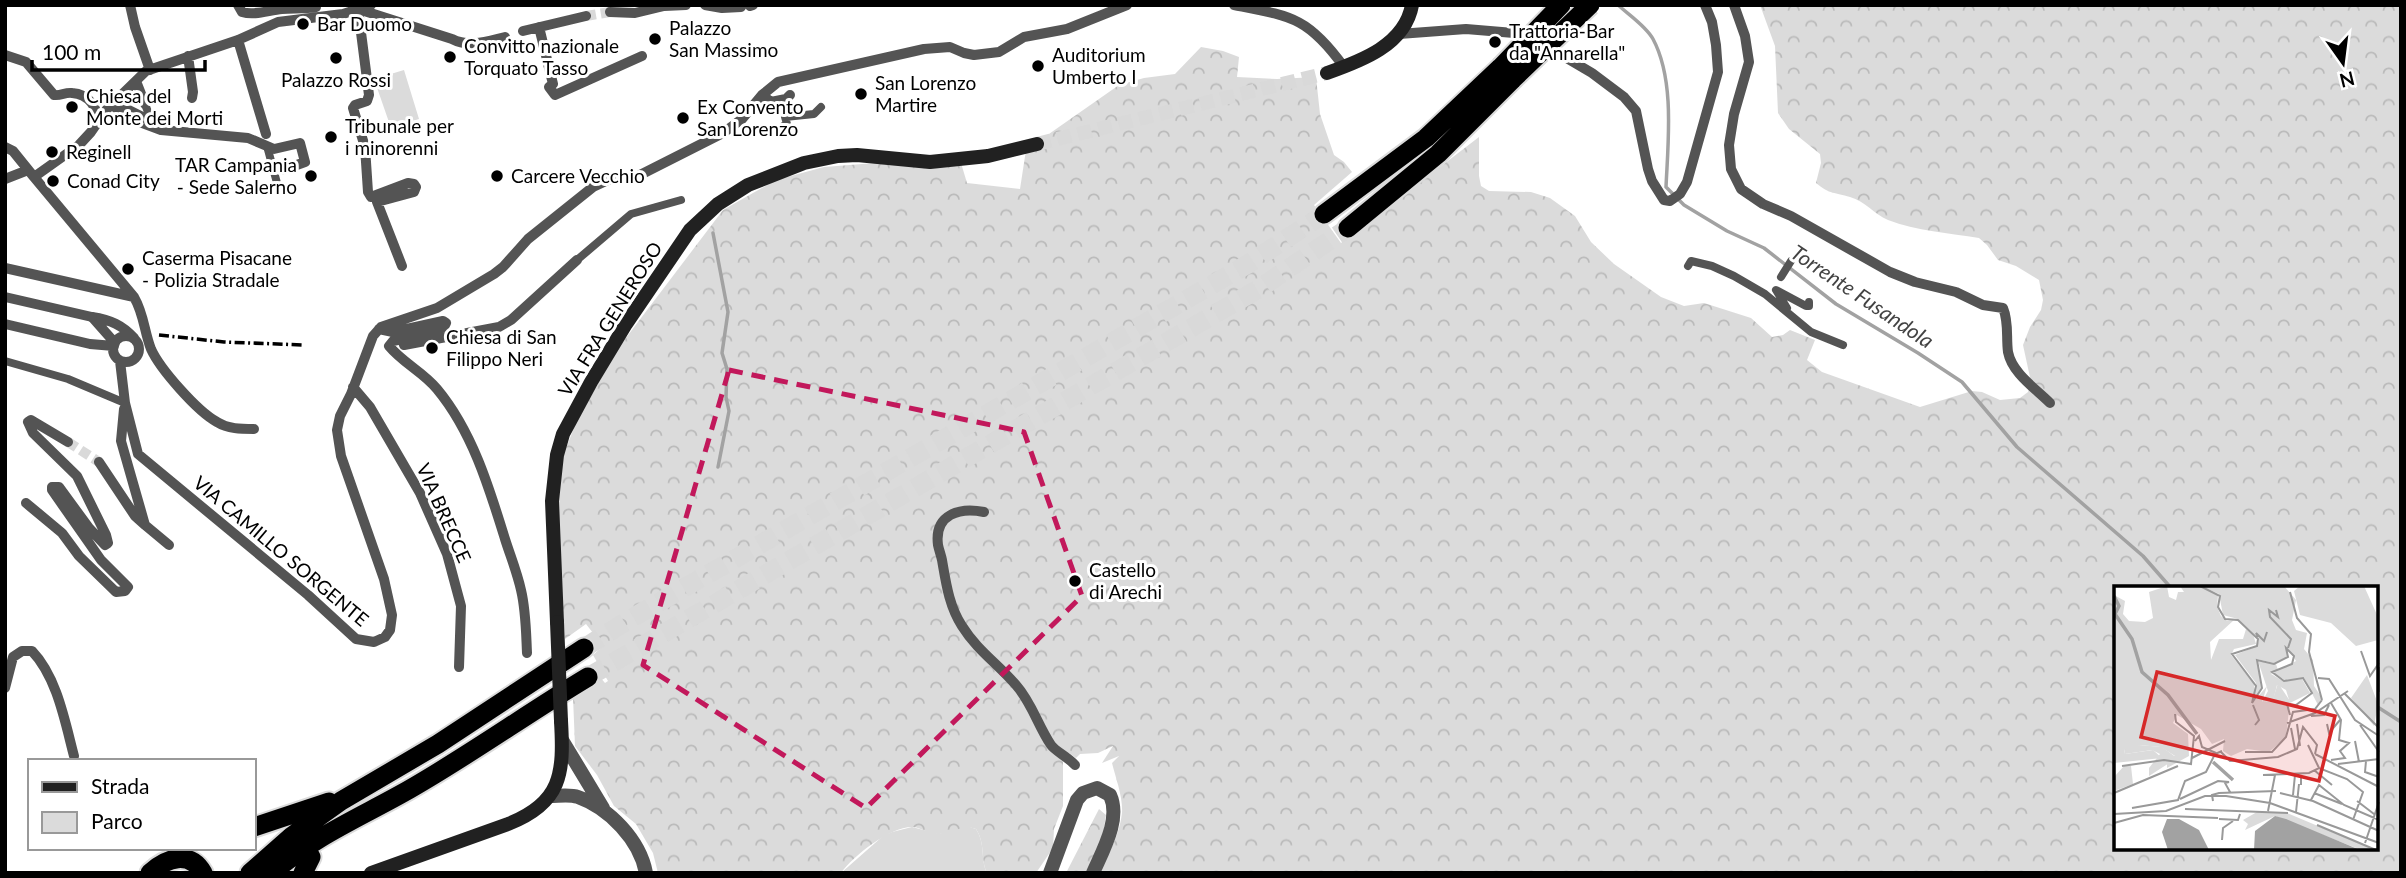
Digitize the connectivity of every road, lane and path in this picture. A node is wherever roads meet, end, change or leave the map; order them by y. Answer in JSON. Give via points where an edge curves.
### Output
{"nodes":[{"id":1,"x":130,"y":5,"type":"edge"},
{"id":2,"x":238,"y":5,"type":"edge"},
{"id":3,"x":371,"y":5,"type":"edge"},
{"id":4,"x":686,"y":5,"type":"edge"},
{"id":5,"x":705,"y":5,"type":"edge"},
{"id":6,"x":1127,"y":5,"type":"edge"},
{"id":7,"x":1234,"y":5,"type":"edge"},
{"id":8,"x":1412,"y":5,"type":"edge"},
{"id":9,"x":1561,"y":5,"type":"edge"},
{"id":10,"x":1590,"y":5,"type":"edge"},
{"id":11,"x":1705,"y":5,"type":"edge"},
{"id":12,"x":1734,"y":5,"type":"edge"},
{"id":13,"x":316,"y":6,"type":"edge"},
{"id":14,"x":664,"y":6,"type":"edge"},
{"id":15,"x":748,"y":6,"type":"edge"},
{"id":16,"x":358,"y":9,"type":"junction"},
{"id":17,"x":284,"y":12,"type":"junction"},
{"id":18,"x":610,"y":12,"type":"dead end"},
{"id":19,"x":586,"y":16,"type":"tunnel mouth"},
{"id":20,"x":539,"y":27,"type":"junction"},
{"id":21,"x":523,"y":31,"type":"dead end"},
{"id":22,"x":1399,"y":34,"type":"junction"},
{"id":23,"x":505,"y":37,"type":"dead end"},
{"id":24,"x":238,"y":40,"type":"junction"},
{"id":25,"x":5,"y":55,"type":"edge"},
{"id":26,"x":642,"y":56,"type":"dead end"},
{"id":27,"x":188,"y":57,"type":"junction"},
{"id":28,"x":1344,"y":67,"type":"junction"},
{"id":29,"x":1327,"y":73,"type":"tunnel mouth"},
{"id":30,"x":1507,"y":73,"type":"junction"},
{"id":31,"x":143,"y":75,"type":"junction"},
{"id":32,"x":762,"y":95,"type":"junction"},
{"id":33,"x":790,"y":95,"type":"dead end"},
{"id":34,"x":192,"y":99,"type":"dead end"},
{"id":35,"x":94,"y":104,"type":"junction"},
{"id":36,"x":112,"y":104,"type":"junction"},
{"id":37,"x":145,"y":104,"type":"joint"},
{"id":38,"x":821,"y":107,"type":"dead end"},
{"id":39,"x":98,"y":123,"type":"junction"},
{"id":40,"x":773,"y":132,"type":"dead end"},
{"id":41,"x":266,"y":134,"type":"dead end"},
{"id":42,"x":1037,"y":144,"type":"tunnel mouth"},
{"id":43,"x":267,"y":146,"type":"junction"},
{"id":44,"x":5,"y":147,"type":"edge"},
{"id":45,"x":283,"y":170,"type":"dead end"},
{"id":46,"x":31,"y":174,"type":"junction"},
{"id":47,"x":5,"y":180,"type":"edge"},
{"id":48,"x":277,"y":183,"type":"dead end"},
{"id":49,"x":681,"y":200,"type":"dead end"},
{"id":50,"x":1324,"y":214,"type":"tunnel mouth"},
{"id":51,"x":1348,"y":228,"type":"tunnel mouth"},
{"id":52,"x":578,"y":260,"type":"joint"},
{"id":53,"x":1791,"y":261,"type":"dead end"},
{"id":54,"x":402,"y":266,"type":"dead end"},
{"id":55,"x":1688,"y":266,"type":"dead end"},
{"id":56,"x":5,"y":268,"type":"edge"},
{"id":57,"x":1781,"y":277,"type":"dead end"},
{"id":58,"x":540,"y":293,"type":"junction"},
{"id":59,"x":5,"y":297,"type":"edge"},
{"id":60,"x":134,"y":297,"type":"junction"},
{"id":61,"x":1809,"y":302,"type":"dead end"},
{"id":62,"x":92,"y":317,"type":"junction"},
{"id":63,"x":5,"y":324,"type":"edge"},
{"id":64,"x":515,"y":324,"type":"dead end"},
{"id":65,"x":379,"y":329,"type":"junction"},
{"id":66,"x":1814,"y":333,"type":"junction"},
{"id":67,"x":402,"y":340,"type":"junction"},
{"id":68,"x":141,"y":344,"type":"junction"},
{"id":69,"x":1843,"y":345,"type":"dead end"},
{"id":70,"x":119,"y":353,"type":"junction"},
{"id":71,"x":5,"y":361,"type":"edge"},
{"id":72,"x":353,"y":387,"type":"junction"},
{"id":73,"x":125,"y":402,"type":"junction"},
{"id":74,"x":2050,"y":403,"type":"dead end"},
{"id":75,"x":254,"y":429,"type":"dead end"},
{"id":76,"x":68,"y":442,"type":"tunnel mouth"},
{"id":77,"x":99,"y":462,"type":"tunnel mouth"},
{"id":78,"x":26,"y":503,"type":"dead end"},
{"id":79,"x":984,"y":512,"type":"dead end"},
{"id":80,"x":145,"y":525,"type":"junction"},
{"id":81,"x":169,"y":545,"type":"dead end"},
{"id":82,"x":584,"y":648,"type":"tunnel mouth"},
{"id":83,"x":527,"y":653,"type":"dead end"},
{"id":84,"x":459,"y":667,"type":"dead end"},
{"id":85,"x":588,"y":677,"type":"tunnel mouth"},
{"id":86,"x":5,"y":688,"type":"edge"},
{"id":87,"x":562,"y":740,"type":"junction"},
{"id":88,"x":74,"y":756,"type":"dead end"},
{"id":89,"x":1075,"y":765,"type":"dead end"},
{"id":90,"x":410,"y":789,"type":"junction"},
{"id":91,"x":359,"y":790,"type":"junction"},
{"id":92,"x":550,"y":796,"type":"junction"},
{"id":93,"x":608,"y":815,"type":"junction"},
{"id":94,"x":256,"y":826,"type":"edge"},
{"id":95,"x":168,"y":850,"type":"edge"},
{"id":96,"x":307,"y":865,"type":"edge"},
{"id":97,"x":135,"y":873,"type":"edge"},
{"id":98,"x":150,"y":873,"type":"edge"},
{"id":99,"x":203,"y":873,"type":"edge"},
{"id":100,"x":250,"y":873,"type":"edge"},
{"id":101,"x":272,"y":873,"type":"edge"},
{"id":102,"x":290,"y":873,"type":"edge"},
{"id":103,"x":371,"y":873,"type":"edge"},
{"id":104,"x":646,"y":873,"type":"edge"},
{"id":105,"x":1050,"y":873,"type":"edge"},
{"id":106,"x":1093,"y":873,"type":"edge"}],
"edges":[{"from":1,"to":31,"type":"street"},
{"from":2,"to":17,"type":"street","via":[[248,14]]},
{"from":3,"to":16,"type":"street"},
{"from":4,"to":14,"type":"street"},
{"from":5,"to":15,"type":"street"},
{"from":6,"to":32,"type":"street","via":[[1067,29],[1024,37],[999,52],[974,55],[950,47],[924,49],[786,79]]},
{"from":7,"to":28,"type":"street","via":[[1298,20],[1327,44]]},
{"from":8,"to":22,"type":"main road"},
{"from":9,"to":30,"type":"highway","bridge":true},
{"from":10,"to":30,"type":"highway","bridge":true},
{"from":11,"to":22,"type":"street","via":[[1714,33],[1718,72],[1687,183],[1677,195],[1664,200],[1652,181],[1636,111],[1591,73],[1526,34],[1466,29]]},
{"from":12,"to":74,"type":"street","via":[[1749,62],[1734,114],[1729,157],[1735,181],[1745,193],[1890,272],[1983,305],[2001,307],[2011,363]]},
{"from":13,"to":17,"type":"street"},
{"from":14,"to":18,"type":"street","via":[[635,13]]},
{"from":16,"to":17,"type":"street","via":[[343,14]]},
{"from":16,"to":23,"type":"street","via":[[460,43]]},
{"from":16,"to":54,"type":"street","via":[[369,97],[353,108],[365,147],[368,192],[371,197],[410,183],[416,187],[414,192],[377,202]]},
{"from":17,"to":24,"type":"street"},
{"from":19,"to":20,"type":"street"},
{"from":20,"to":21,"type":"street"},
{"from":20,"to":26,"type":"street","via":[[551,92]]},
{"from":22,"to":28,"type":"main road"},
{"from":24,"to":27,"type":"street"},
{"from":24,"to":41,"type":"street"},
{"from":25,"to":35,"type":"street","via":[[26,62],[52,94],[79,95]]},
{"from":27,"to":31,"type":"street"},
{"from":27,"to":34,"type":"street"},
{"from":28,"to":29,"type":"main road"},
{"from":30,"to":50,"type":"highway"},
{"from":30,"to":51,"type":"highway","via":[[1438,154]]},
{"from":31,"to":36,"type":"street"},
{"from":31,"to":37,"type":"street"},
{"from":32,"to":33,"type":"street","via":[[771,102]]},
{"from":32,"to":65,"type":"street","via":[[723,133],[636,177],[593,187],[528,239],[503,267],[446,303]]},
{"from":35,"to":36,"type":"street"},
{"from":35,"to":39,"type":"street"},
{"from":36,"to":37,"type":"street","via":[[150,120]]},
{"from":36,"to":39,"type":"street"},
{"from":36,"to":43,"type":"street","via":[[129,118],[161,130],[248,138]]},
{"from":38,"to":40,"type":"street","via":[[814,114],[785,117],[787,124]]},
{"from":39,"to":46,"type":"street","via":[[79,145]]},
{"from":42,"to":87,"type":"main road","name":"VIA FRA GENEROSO","bridge":true,"via":[[988,156],[930,162],[857,155],[804,163],[748,185],[690,230],[626,324],[563,434],[552,501]]},
{"from":43,"to":45,"type":"street","via":[[277,149],[300,143],[305,162]]},
{"from":43,"to":48,"type":"street"},
{"from":44,"to":46,"type":"street"},
{"from":46,"to":47,"type":"street"},
{"from":46,"to":60,"type":"street"},
{"from":49,"to":52,"type":"street","via":[[631,214]]},
{"from":52,"to":58,"type":"street"},
{"from":53,"to":57,"type":"street"},
{"from":55,"to":66,"type":"street","via":[[1691,261],[1734,276]]},
{"from":56,"to":60,"type":"street"},
{"from":58,"to":64,"type":"street","via":[[542,299]]},
{"from":58,"to":67,"type":"street","via":[[499,327],[406,345]]},
{"from":59,"to":62,"type":"street","bridge":true},
{"from":60,"to":68,"type":"street","via":[[146,331]]},
{"from":61,"to":66,"type":"street","via":[[1806,306],[1776,291]]},
{"from":62,"to":68,"type":"street","via":[[123,326]]},
{"from":62,"to":70,"type":"street"},
{"from":63,"to":70,"type":"street"},
{"from":65,"to":67,"type":"street","via":[[393,332],[446,323]]},
{"from":65,"to":72,"type":"street","name":"VIA CAMILLO SORGENTE"},
{"from":66,"to":69,"type":"street"},
{"from":67,"to":83,"type":"street","via":[[389,346],[437,389],[467,436],[521,589]]},
{"from":68,"to":70,"type":"street","name":"VIA CAMILLO SORGENTE","via":[[136,358]]},
{"from":68,"to":70,"type":"street","via":[[125,337]]},
{"from":68,"to":75,"type":"street","via":[[215,422],[234,429]]},
{"from":70,"to":73,"type":"street","name":"VIA CAMILLO SORGENTE"},
{"from":71,"to":73,"type":"street"},
{"from":72,"to":73,"type":"street","name":"VIA CAMILLO SORGENTE","via":[[337,430],[341,456],[392,615],[386,637],[374,642],[356,639],[138,454]]},
{"from":72,"to":84,"type":"street","name":"VIA BRECCE","via":[[370,407],[420,493],[447,555],[461,606]]},
{"from":73,"to":80,"type":"street","via":[[121,441]]},
{"from":76,"to":78,"type":"street","via":[[28,422],[33,433],[77,476],[106,535],[105,545],[59,487],[52,486],[52,490],[101,560],[128,587],[125,591],[116,592],[62,533]]},
{"from":77,"to":80,"type":"street"},
{"from":79,"to":89,"type":"street","via":[[963,509],[943,522],[937,543],[949,598],[973,643],[1024,696],[1052,748]]},
{"from":80,"to":81,"type":"street"},
{"from":82,"to":91,"type":"highway"},
{"from":85,"to":90,"type":"highway"},
{"from":86,"to":88,"type":"street","via":[[13,657],[32,651],[55,693]]},
{"from":87,"to":92,"type":"main road","name":"VIA FRA GENEROSO","via":[[562,761]]},
{"from":87,"to":93,"type":"street"},
{"from":90,"to":96,"type":"highway","via":[[394,808]]},
{"from":90,"to":101,"type":"highway","via":[[303,848]]},
{"from":91,"to":94,"type":"highway"},
{"from":91,"to":100,"type":"highway","via":[[292,836]]},
{"from":92,"to":93,"type":"street","via":[[575,795]]},
{"from":92,"to":103,"type":"main road","via":[[528,816]]},
{"from":93,"to":104,"type":"street","via":[[636,846]]},
{"from":95,"to":97,"type":"highway","via":[[149,858]]},
{"from":96,"to":102,"type":"highway"},
{"from":98,"to":99,"type":"highway","via":[[170,859],[185,857]]},
{"from":105,"to":106,"type":"street","via":[[1077,800],[1097,788],[1110,795],[1114,810]]}]}
